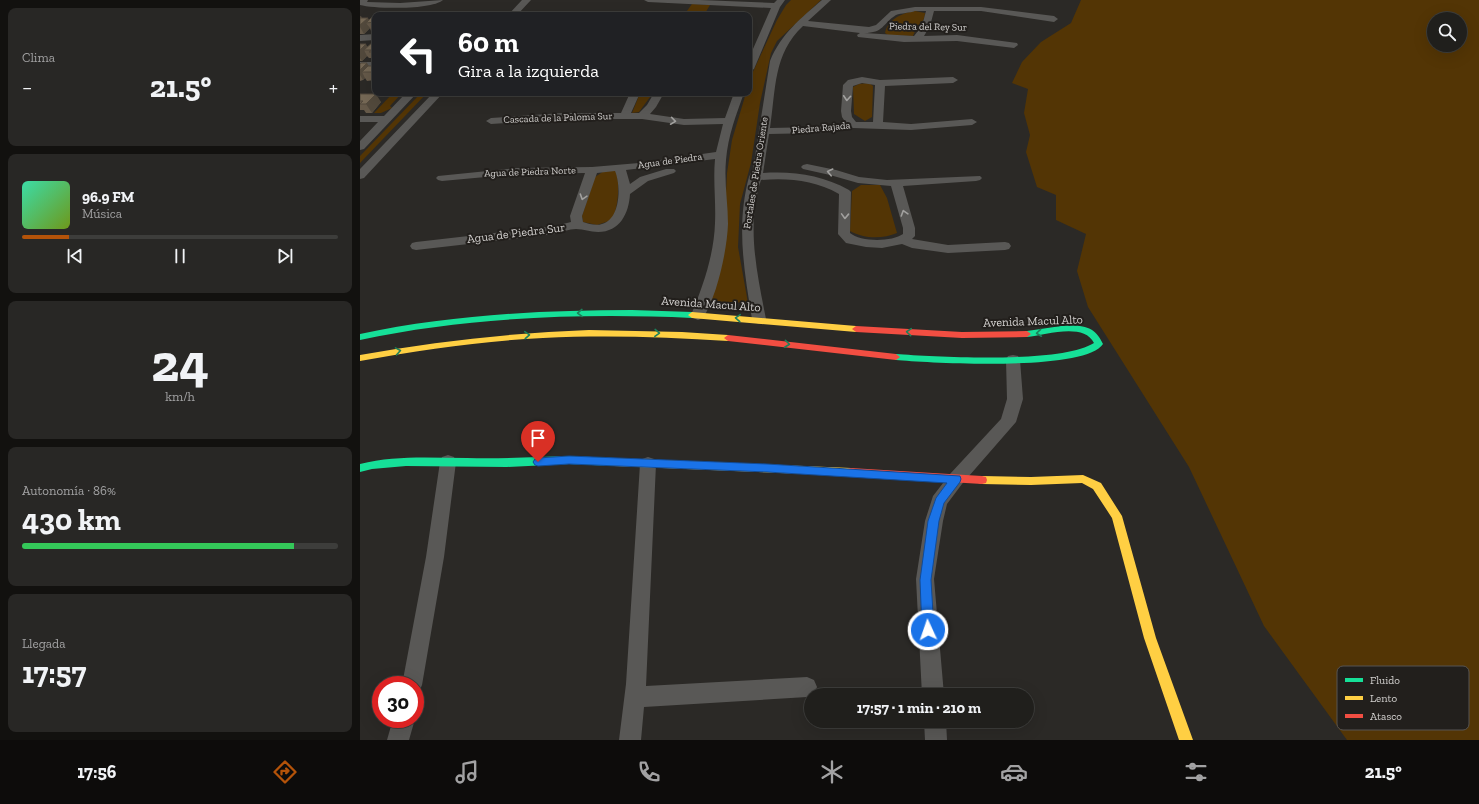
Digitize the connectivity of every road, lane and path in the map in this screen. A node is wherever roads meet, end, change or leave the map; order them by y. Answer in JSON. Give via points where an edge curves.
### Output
{"nodes":[{"id":1,"x":364,"y":0,"type":"edge"},
{"id":2,"x":440,"y":0,"type":"edge"},
{"id":3,"x":527,"y":0,"type":"edge"},
{"id":4,"x":648,"y":0,"type":"edge"},
{"id":5,"x":827,"y":0,"type":"edge"},
{"id":6,"x":777,"y":6,"type":"edge"},
{"id":7,"x":930,"y":9,"type":"junction"},
{"id":8,"x":515,"y":12,"type":"edge"},
{"id":9,"x":1054,"y":18,"type":"dead end"},
{"id":10,"x":798,"y":27,"type":"junction"},
{"id":11,"x":879,"y":27,"type":"junction"},
{"id":12,"x":372,"y":37,"type":"edge"},
{"id":13,"x":360,"y":38,"type":"edge"},
{"id":14,"x":883,"y":38,"type":"junction"},
{"id":15,"x":916,"y":39,"type":"junction"},
{"id":16,"x":1014,"y":45,"type":"dead end"},
{"id":17,"x":752,"y":62,"type":"edge"},
{"id":18,"x":360,"y":65,"type":"edge"},
{"id":19,"x":372,"y":65,"type":"edge"},
{"id":20,"x":953,"y":80,"type":"dead end"},
{"id":21,"x":880,"y":83,"type":"junction"},
{"id":22,"x":409,"y":96,"type":"edge"},
{"id":23,"x":435,"y":96,"type":"edge"},
{"id":24,"x":634,"y":96,"type":"edge"},
{"id":25,"x":657,"y":96,"type":"edge"},
{"id":26,"x":738,"y":96,"type":"edge"},
{"id":27,"x":651,"y":107,"type":"junction"},
{"id":28,"x":626,"y":116,"type":"junction"},
{"id":29,"x":642,"y":116,"type":"junction"},
{"id":30,"x":731,"y":117,"type":"junction"},
{"id":31,"x":360,"y":119,"type":"edge"},
{"id":32,"x":387,"y":119,"type":"junction"},
{"id":33,"x":491,"y":121,"type":"dead end"},
{"id":34,"x":850,"y":121,"type":"junction"},
{"id":35,"x":972,"y":122,"type":"dead end"},
{"id":36,"x":878,"y":125,"type":"junction"},
{"id":37,"x":764,"y":127,"type":"junction"},
{"id":38,"x":360,"y":147,"type":"edge"},
{"id":39,"x":721,"y":160,"type":"junction"},
{"id":40,"x":619,"y":167,"type":"junction"},
{"id":41,"x":592,"y":170,"type":"junction"},
{"id":42,"x":757,"y":173,"type":"junction"},
{"id":43,"x":360,"y":176,"type":"edge"},
{"id":44,"x":442,"y":178,"type":"dead end"},
{"id":45,"x":976,"y":178,"type":"dead end"},
{"id":46,"x":858,"y":180,"type":"junction"},
{"id":47,"x":896,"y":183,"type":"junction"},
{"id":48,"x":625,"y":192,"type":"junction"},
{"id":49,"x":845,"y":192,"type":"junction"},
{"id":50,"x":578,"y":225,"type":"junction"},
{"id":51,"x":902,"y":240,"type":"junction"},
{"id":52,"x":416,"y":246,"type":"dead end"},
{"id":53,"x":1005,"y":246,"type":"dead end"},
{"id":54,"x":604,"y":312,"type":"junction"},
{"id":55,"x":698,"y":315,"type":"junction"},
{"id":56,"x":590,"y":326,"type":"junction"},
{"id":57,"x":846,"y":327,"type":"junction"},
{"id":58,"x":760,"y":328,"type":"junction"},
{"id":59,"x":360,"y":337,"type":"edge"},
{"id":60,"x":745,"y":340,"type":"junction"},
{"id":61,"x":833,"y":349,"type":"junction"},
{"id":62,"x":360,"y":358,"type":"edge"},
{"id":63,"x":1013,"y":360,"type":"junction"},
{"id":64,"x":448,"y":462,"type":"junction"},
{"id":65,"x":648,"y":464,"type":"junction"},
{"id":66,"x":360,"y":468,"type":"edge"},
{"id":67,"x":956,"y":479,"type":"junction"},
{"id":68,"x":414,"y":676,"type":"edge"},
{"id":69,"x":807,"y":687,"type":"dead end"},
{"id":70,"x":933,"y":688,"type":"edge"},
{"id":71,"x":634,"y":697,"type":"junction"},
{"id":72,"x":401,"y":728,"type":"edge"},
{"id":73,"x":935,"y":728,"type":"edge"},
{"id":74,"x":398,"y":740,"type":"edge"},
{"id":75,"x":630,"y":740,"type":"edge"},
{"id":76,"x":936,"y":740,"type":"edge"},
{"id":77,"x":1186,"y":740,"type":"edge"}],
"edges":[{"from":1,"to":2,"type":"street","via":[[361,2],[363,4],[373,5],[426,4]]},
{"from":3,"to":8,"type":"street"},
{"from":4,"to":6,"type":"street","via":[[684,6]]},
{"from":5,"to":10,"type":"street","name":"Portales de Piedra Oriente"},
{"from":6,"to":17,"type":"street"},
{"from":7,"to":9,"type":"street","via":[[981,8]]},
{"from":7,"to":11,"type":"street","via":[[900,11],[891,15]]},
{"from":7,"to":15,"type":"street","via":[[921,35]]},
{"from":10,"to":11,"type":"street","via":[[858,30]]},
{"from":10,"to":14,"type":"street","name":"Piedra del Rey Sur"},
{"from":10,"to":37,"type":"street","name":"Portales de Piedra Oriente","via":[[777,53]]},
{"from":11,"to":14,"type":"street","via":[[878,33]]},
{"from":12,"to":13,"type":"street"},
{"from":14,"to":15,"type":"street","name":"Piedra del Rey Sur"},
{"from":15,"to":16,"type":"street","name":"Piedra del Rey Sur","via":[[957,38]]},
{"from":18,"to":19,"type":"street"},
{"from":20,"to":21,"type":"street"},
{"from":21,"to":34,"type":"street","one_way":true,"via":[[862,80],[849,83]]},
{"from":21,"to":36,"type":"street"},
{"from":22,"to":32,"type":"street"},
{"from":23,"to":43,"type":"street"},
{"from":24,"to":28,"type":"street"},
{"from":25,"to":27,"type":"street"},
{"from":26,"to":30,"type":"street"},
{"from":27,"to":29,"type":"street"},
{"from":27,"to":30,"type":"street"},
{"from":28,"to":29,"type":"street","name":"Cascada de la Paloma Sur"},
{"from":28,"to":33,"type":"street","name":"Cascada de la Paloma Sur","via":[[564,116]]},
{"from":29,"to":30,"type":"street","name":"Cascada de la Paloma Sur","one_way":true,"via":[[684,122]]},
{"from":30,"to":39,"type":"street"},
{"from":31,"to":32,"type":"street"},
{"from":32,"to":38,"type":"street"},
{"from":34,"to":36,"type":"street","name":"Piedra Rajada"},
{"from":34,"to":37,"type":"street","name":"Piedra Rajada","via":[[817,130]]},
{"from":35,"to":36,"type":"street","name":"Piedra Rajada","via":[[911,127]]},
{"from":37,"to":42,"type":"street","name":"Portales de Piedra Oriente"},
{"from":39,"to":40,"type":"street","name":"Agua de Piedra"},
{"from":39,"to":48,"type":"street","name":"Agua de Piedra","via":[[663,172],[644,179]]},
{"from":39,"to":55,"type":"street","via":[[719,246],[711,281]]},
{"from":40,"to":41,"type":"street","name":"Agua de Piedra Norte"},
{"from":40,"to":48,"type":"street","via":[[624,177]]},
{"from":41,"to":44,"type":"street","name":"Agua de Piedra Norte","via":[[517,171]]},
{"from":41,"to":50,"type":"street","one_way":true,"via":[[576,216]]},
{"from":46,"to":42,"type":"street","one_way":true,"via":[[803,167]]},
{"from":42,"to":49,"type":"street","via":[[810,178],[829,183]]},
{"from":42,"to":58,"type":"street","name":"Portales de Piedra Oriente","via":[[747,217],[746,235]]},
{"from":45,"to":47,"type":"street"},
{"from":46,"to":47,"type":"street"},
{"from":46,"to":49,"type":"street"},
{"from":51,"to":47,"type":"street","one_way":true,"via":[[909,236],[909,228]]},
{"from":48,"to":50,"type":"street","name":"Agua de Piedra Sur","via":[[620,215],[614,223],[597,229]]},
{"from":49,"to":51,"type":"street","one_way":true,"via":[[844,234],[850,240],[882,244]]},
{"from":50,"to":52,"type":"street","name":"Agua de Piedra Sur"},
{"from":51,"to":53,"type":"street","via":[[912,244],[948,249]]},
{"from":54,"to":55,"type":"street","name":"Avenida Macul Alto"},
{"from":54,"to":56,"type":"street","via":[[593,318]]},
{"from":54,"to":59,"type":"street","name":"Avenida Macul Alto","one_way":true,"via":[[492,318],[415,327]]},
{"from":58,"to":55,"type":"street","name":"Avenida Macul Alto","one_way":true},
{"from":56,"to":60,"type":"street","name":"Avenida Macul Alto","one_way":true},
{"from":62,"to":56,"type":"street","name":"Avenida Macul Alto","one_way":true,"via":[[463,341]]},
{"from":57,"to":58,"type":"street","name":"Avenida Macul Alto"},
{"from":57,"to":61,"type":"street","via":[[849,335],[846,341]]},
{"from":63,"to":57,"type":"street","name":"Avenida Macul Alto","one_way":true,"via":[[1088,352],[1097,348],[1098,339],[1093,332],[1083,329],[971,336]]},
{"from":58,"to":60,"type":"street"},
{"from":60,"to":61,"type":"street","name":"Avenida Macul Alto","one_way":true},
{"from":61,"to":63,"type":"street","name":"Avenida Macul Alto","via":[[910,358]]},
{"from":63,"to":67,"type":"street","via":[[1015,399],[1008,422]]},
{"from":64,"to":65,"type":"street","via":[[569,460]]},
{"from":64,"to":66,"type":"street","via":[[406,462]]},
{"from":64,"to":68,"type":"street","via":[[435,557]]},
{"from":65,"to":67,"type":"street","via":[[860,472]]},
{"from":65,"to":71,"type":"street"},
{"from":67,"to":70,"type":"street","via":[[940,501],[934,521],[926,580]]},
{"from":67,"to":77,"type":"street","via":[[1083,479],[1097,486],[1117,516],[1150,638]]},
{"from":69,"to":71,"type":"street"},
{"from":71,"to":75,"type":"street"},
{"from":72,"to":74,"type":"street"},
{"from":73,"to":76,"type":"street"}]}
